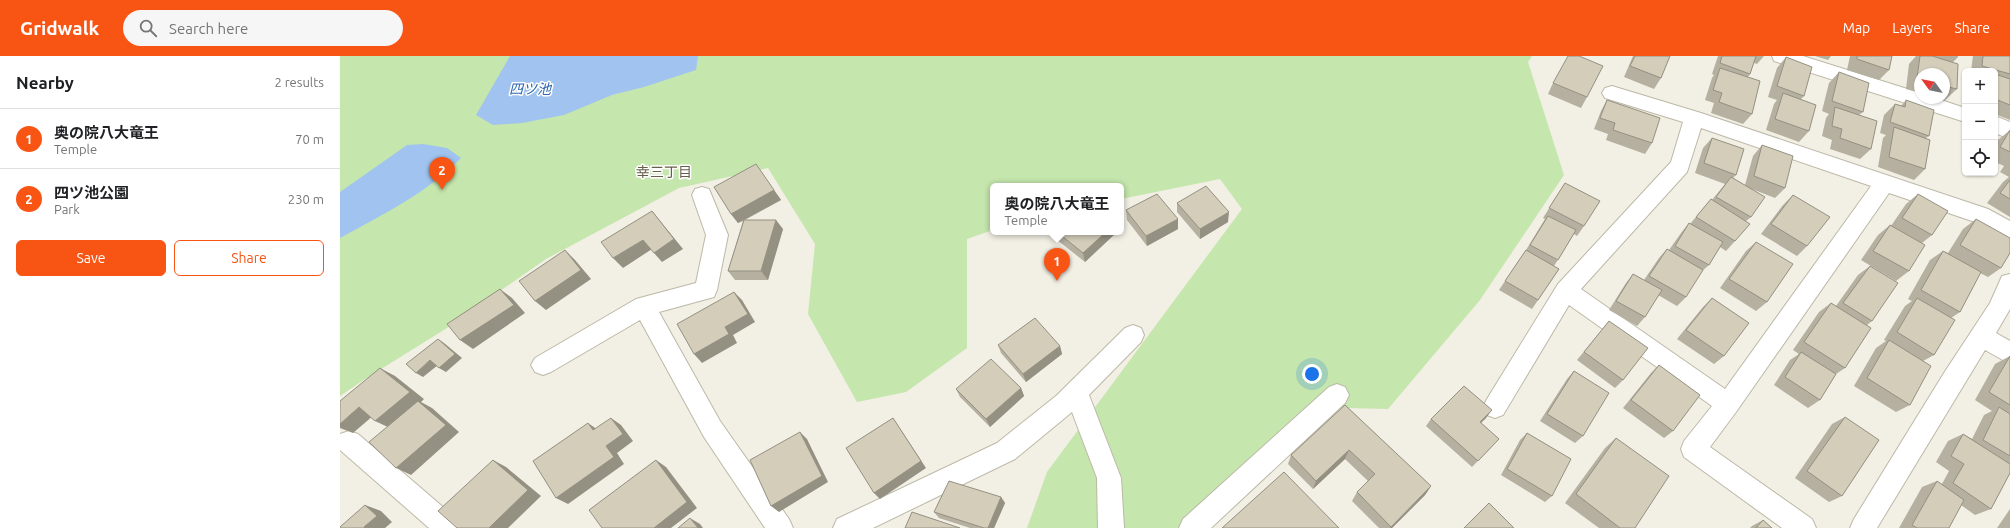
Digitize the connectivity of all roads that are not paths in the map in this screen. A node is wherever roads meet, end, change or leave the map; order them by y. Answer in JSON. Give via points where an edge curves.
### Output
{"nodes":[{"id":1,"x":1782,"y":56,"type":"edge"},
{"id":2,"x":1612,"y":93,"type":"dead end"},
{"id":3,"x":1962,"y":114,"type":"edge"},
{"id":4,"x":1694,"y":118,"type":"junction"},
{"id":5,"x":1998,"y":125,"type":"edge"},
{"id":6,"x":2010,"y":131,"type":"edge"},
{"id":7,"x":1885,"y":183,"type":"junction"},
{"id":8,"x":702,"y":195,"type":"dead end"},
{"id":9,"x":2010,"y":232,"type":"edge"},
{"id":10,"x":2010,"y":283,"type":"edge"},
{"id":11,"x":1566,"y":291,"type":"junction"},
{"id":12,"x":644,"y":306,"type":"junction"},
{"id":13,"x":1981,"y":335,"type":"junction"},
{"id":14,"x":1133,"y":336,"type":"dead end"},
{"id":15,"x":2010,"y":354,"type":"edge"},
{"id":16,"x":544,"y":365,"type":"dead end"},
{"id":17,"x":1076,"y":392,"type":"junction"},
{"id":18,"x":1337,"y":395,"type":"dead end"},
{"id":19,"x":1728,"y":404,"type":"junction"},
{"id":20,"x":1495,"y":407,"type":"dead end"},
{"id":21,"x":349,"y":442,"type":"dead end"},
{"id":22,"x":448,"y":528,"type":"edge"},
{"id":23,"x":780,"y":528,"type":"edge"},
{"id":24,"x":846,"y":528,"type":"edge"},
{"id":25,"x":1112,"y":528,"type":"edge"},
{"id":26,"x":1192,"y":528,"type":"edge"},
{"id":27,"x":1803,"y":528,"type":"edge"},
{"id":28,"x":1863,"y":528,"type":"edge"}],
"edges":[{"from":1,"to":3,"type":"street"},
{"from":2,"to":4,"type":"street"},
{"from":4,"to":7,"type":"street"},
{"from":4,"to":11,"type":"street","via":[[1680,166]]},
{"from":5,"to":6,"type":"street"},
{"from":7,"to":9,"type":"street","via":[[1988,218]]},
{"from":7,"to":19,"type":"street"},
{"from":8,"to":12,"type":"street","via":[[718,236],[706,290]]},
{"from":10,"to":13,"type":"street","via":[[1999,309]]},
{"from":11,"to":19,"type":"street"},
{"from":11,"to":20,"type":"street"},
{"from":12,"to":16,"type":"street"},
{"from":12,"to":23,"type":"street","via":[[712,429]]},
{"from":13,"to":15,"type":"street"},
{"from":13,"to":28,"type":"street"},
{"from":14,"to":17,"type":"street"},
{"from":17,"to":24,"type":"street","via":[[1006,451]]},
{"from":17,"to":25,"type":"street","via":[[1109,478]]},
{"from":18,"to":26,"type":"street"},
{"from":19,"to":27,"type":"street","via":[[1693,449]]},
{"from":21,"to":22,"type":"street"}]}
